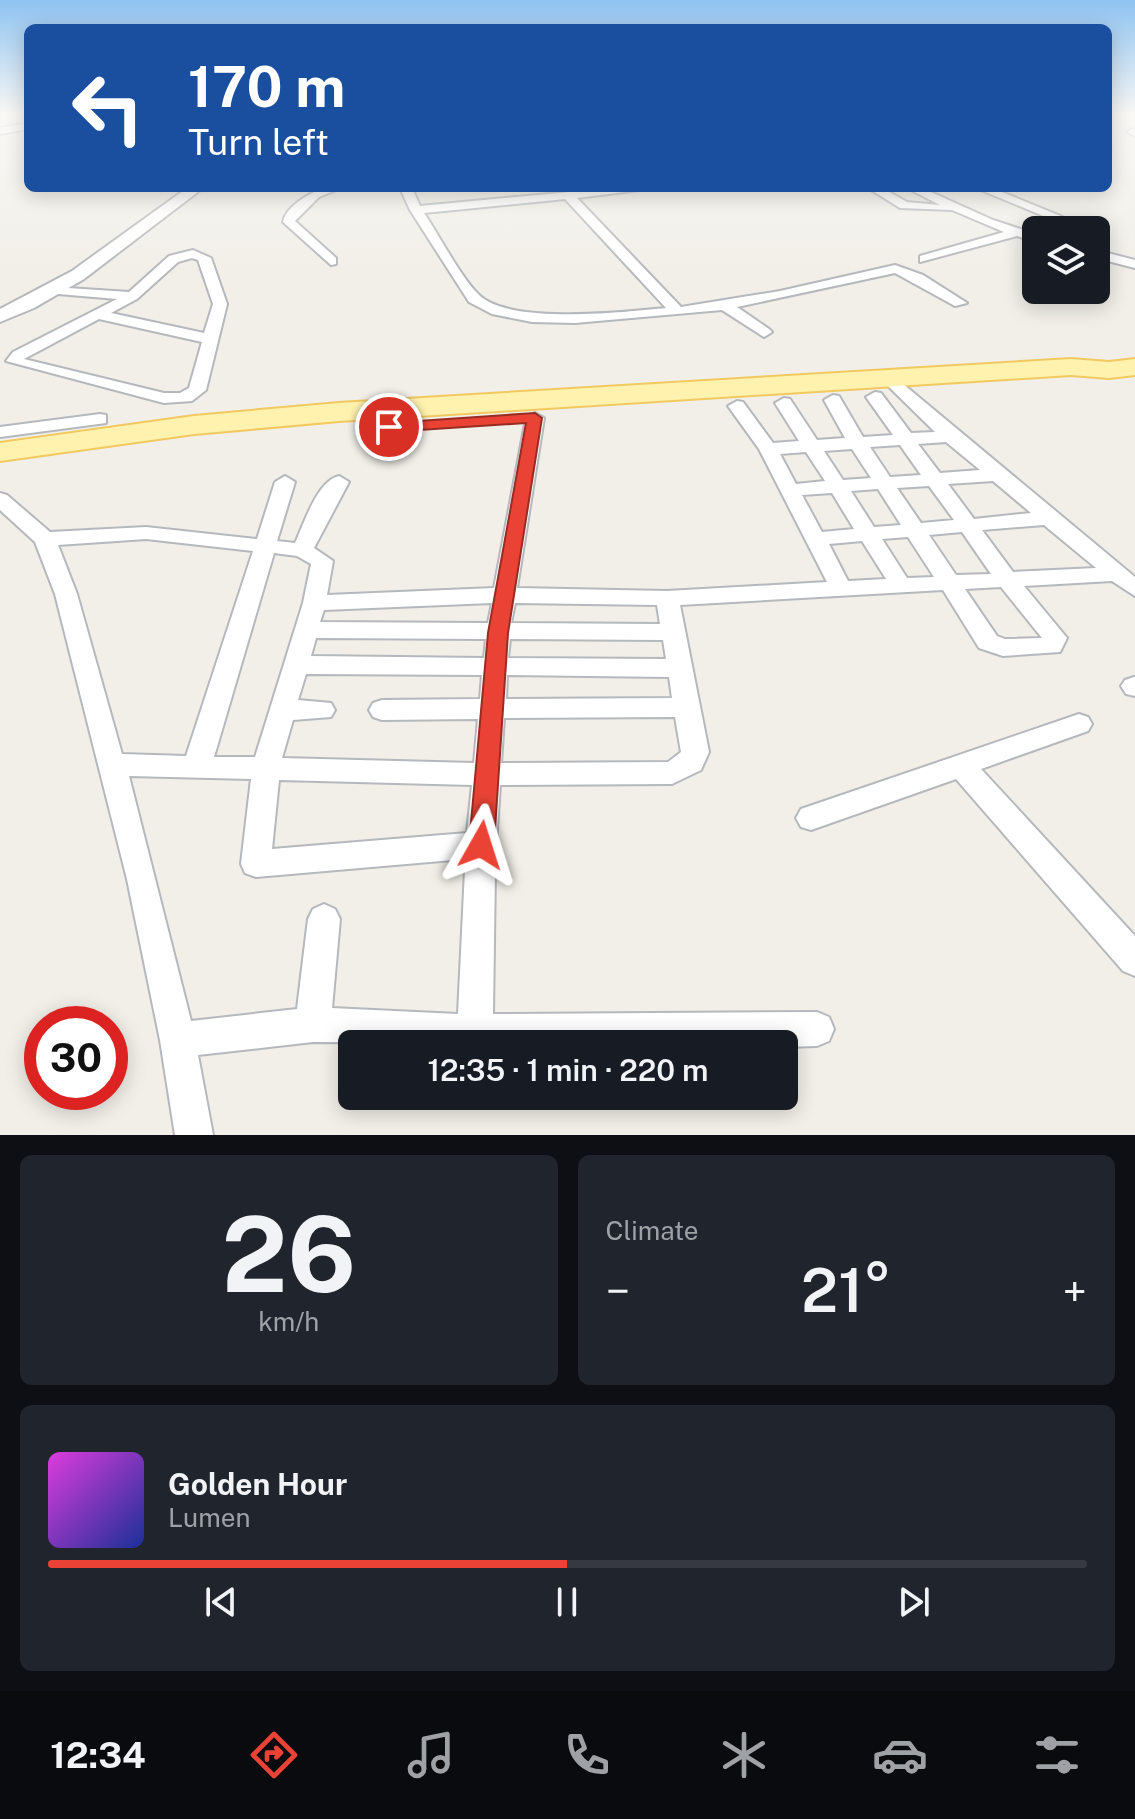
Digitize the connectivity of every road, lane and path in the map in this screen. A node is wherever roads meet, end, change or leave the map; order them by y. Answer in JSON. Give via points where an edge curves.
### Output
{"nodes":[{"id":1,"x":191,"y":192,"type":"edge"},
{"id":2,"x":324,"y":192,"type":"edge"},
{"id":3,"x":408,"y":192,"type":"edge"},
{"id":4,"x":594,"y":192,"type":"edge"},
{"id":5,"x":882,"y":192,"type":"edge"},
{"id":6,"x":921,"y":192,"type":"edge"},
{"id":7,"x":992,"y":192,"type":"edge"},
{"id":8,"x":568,"y":196,"type":"junction"},
{"id":9,"x":956,"y":209,"type":"junction"},
{"id":10,"x":416,"y":210,"type":"junction"},
{"id":11,"x":1002,"y":228,"type":"junction"},
{"id":12,"x":1017,"y":232,"type":"junction"},
{"id":13,"x":1022,"y":234,"type":"edge"},
{"id":14,"x":1110,"y":258,"type":"edge"},
{"id":15,"x":925,"y":259,"type":"dead end"},
{"id":16,"x":331,"y":261,"type":"dead end"},
{"id":17,"x":1135,"y":264,"type":"edge"},
{"id":18,"x":58,"y":290,"type":"junction"},
{"id":19,"x":132,"y":296,"type":"junction"},
{"id":20,"x":960,"y":303,"type":"dead end"},
{"id":21,"x":727,"y":307,"type":"junction"},
{"id":22,"x":678,"y":312,"type":"junction"},
{"id":23,"x":97,"y":314,"type":"junction"},
{"id":24,"x":0,"y":316,"type":"edge"},
{"id":25,"x":764,"y":332,"type":"dead end"},
{"id":26,"x":209,"y":339,"type":"junction"},
{"id":27,"x":1122,"y":368,"type":"edge"},
{"id":28,"x":891,"y":390,"type":"junction"},
{"id":29,"x":833,"y":400,"type":"junction"},
{"id":30,"x":784,"y":403,"type":"junction"},
{"id":31,"x":737,"y":406,"type":"junction"},
{"id":32,"x":535,"y":418,"type":"junction"},
{"id":33,"x":100,"y":419,"type":"dead end"},
{"id":34,"x":0,"y":432,"type":"edge"},
{"id":35,"x":950,"y":436,"type":"junction"},
{"id":36,"x":904,"y":439,"type":"junction"},
{"id":37,"x":857,"y":442,"type":"junction"},
{"id":38,"x":809,"y":446,"type":"junction"},
{"id":39,"x":768,"y":449,"type":"junction"},
{"id":40,"x":0,"y":452,"type":"edge"},
{"id":41,"x":0,"y":470,"type":"edge"},
{"id":42,"x":996,"y":475,"type":"junction"},
{"id":43,"x":934,"y":480,"type":"junction"},
{"id":44,"x":285,"y":482,"type":"dead end"},
{"id":45,"x":339,"y":482,"type":"dead end"},
{"id":46,"x":885,"y":483,"type":"junction"},
{"id":47,"x":835,"y":487,"type":"junction"},
{"id":48,"x":789,"y":490,"type":"junction"},
{"id":49,"x":0,"y":499,"type":"edge"},
{"id":50,"x":1050,"y":518,"type":"junction"},
{"id":51,"x":968,"y":526,"type":"junction"},
{"id":52,"x":916,"y":529,"type":"junction"},
{"id":53,"x":866,"y":534,"type":"junction"},
{"id":54,"x":45,"y":539,"type":"junction"},
{"id":55,"x":814,"y":539,"type":"junction"},
{"id":56,"x":263,"y":547,"type":"junction"},
{"id":57,"x":302,"y":550,"type":"junction"},
{"id":58,"x":1117,"y":574,"type":"junction"},
{"id":59,"x":1008,"y":581,"type":"junction"},
{"id":60,"x":952,"y":584,"type":"junction"},
{"id":61,"x":902,"y":587,"type":"junction"},
{"id":62,"x":1135,"y":589,"type":"edge"},
{"id":63,"x":842,"y":590,"type":"junction"},
{"id":64,"x":505,"y":595,"type":"junction"},
{"id":65,"x":667,"y":598,"type":"junction"},
{"id":66,"x":314,"y":603,"type":"junction"},
{"id":67,"x":305,"y":630,"type":"junction"},
{"id":68,"x":673,"y":632,"type":"junction"},
{"id":69,"x":498,"y":633,"type":"junction"},
{"id":70,"x":295,"y":665,"type":"junction"},
{"id":71,"x":497,"y":668,"type":"junction"},
{"id":72,"x":678,"y":668,"type":"junction"},
{"id":73,"x":685,"y":707,"type":"junction"},
{"id":74,"x":281,"y":710,"type":"junction"},
{"id":75,"x":322,"y":710,"type":"dead end"},
{"id":76,"x":382,"y":710,"type":"dead end"},
{"id":77,"x":493,"y":710,"type":"junction"},
{"id":78,"x":1079,"y":724,"type":"dead end"},
{"id":79,"x":112,"y":765,"type":"junction"},
{"id":80,"x":197,"y":766,"type":"junction"},
{"id":81,"x":266,"y":767,"type":"junction"},
{"id":82,"x":962,"y":767,"type":"junction"},
{"id":83,"x":488,"y":774,"type":"junction"},
{"id":84,"x":811,"y":818,"type":"dead end"},
{"id":85,"x":480,"y":870,"type":"dead end"},
{"id":86,"x":324,"y":919,"type":"dead end"},
{"id":87,"x":1135,"y":960,"type":"edge"},
{"id":88,"x":313,"y":1025,"type":"junction"},
{"id":89,"x":817,"y":1029,"type":"dead end"},
{"id":90,"x":429,"y":1030,"type":"edge"},
{"id":91,"x":475,"y":1030,"type":"edge"},
{"id":92,"x":703,"y":1030,"type":"edge"},
{"id":93,"x":178,"y":1040,"type":"junction"},
{"id":94,"x":194,"y":1135,"type":"edge"}],
"edges":[{"from":1,"to":18,"type":"street"},
{"from":2,"to":16,"type":"street","via":[[289,222]]},
{"from":3,"to":10,"type":"street"},
{"from":4,"to":8,"type":"street"},
{"from":5,"to":9,"type":"street","via":[[911,207]]},
{"from":6,"to":9,"type":"street"},
{"from":7,"to":11,"type":"street","via":[[1057,217]]},
{"from":8,"to":10,"type":"street"},
{"from":8,"to":22,"type":"street"},
{"from":9,"to":11,"type":"street"},
{"from":10,"to":22,"type":"street","via":[[474,299],[492,311],[579,319]]},
{"from":11,"to":12,"type":"street"},
{"from":12,"to":13,"type":"street"},
{"from":12,"to":15,"type":"street"},
{"from":14,"to":17,"type":"street"},
{"from":18,"to":19,"type":"street"},
{"from":18,"to":24,"type":"street"},
{"from":19,"to":23,"type":"street"},
{"from":19,"to":26,"type":"street","via":[[175,256],[194,252],[204,258],[220,304]]},
{"from":20,"to":21,"type":"street","via":[[896,269]]},
{"from":21,"to":22,"type":"street"},
{"from":21,"to":25,"type":"street"},
{"from":23,"to":26,"type":"street"},
{"from":23,"to":26,"type":"street","via":[[14,361],[178,401],[197,390]]},
{"from":27,"to":28,"type":"main road","via":[[1074,382]]},
{"from":28,"to":29,"type":"main road"},
{"from":28,"to":35,"type":"street"},
{"from":28,"to":36,"type":"street"},
{"from":28,"to":40,"type":"main road","via":[[339,412],[194,425]]},
{"from":29,"to":30,"type":"main road"},
{"from":29,"to":37,"type":"street"},
{"from":30,"to":31,"type":"main road"},
{"from":30,"to":38,"type":"street"},
{"from":31,"to":32,"type":"main road"},
{"from":31,"to":39,"type":"street"},
{"from":32,"to":41,"type":"main road","via":[[169,443]]},
{"from":32,"to":64,"type":"street"},
{"from":33,"to":34,"type":"street"},
{"from":35,"to":36,"type":"street"},
{"from":35,"to":42,"type":"street"},
{"from":36,"to":37,"type":"street"},
{"from":36,"to":43,"type":"street"},
{"from":37,"to":38,"type":"street"},
{"from":37,"to":46,"type":"street"},
{"from":38,"to":39,"type":"street"},
{"from":38,"to":47,"type":"street"},
{"from":39,"to":48,"type":"street"},
{"from":42,"to":43,"type":"street"},
{"from":42,"to":50,"type":"street"},
{"from":43,"to":46,"type":"street"},
{"from":43,"to":51,"type":"street"},
{"from":44,"to":56,"type":"street"},
{"from":45,"to":57,"type":"street"},
{"from":46,"to":47,"type":"street"},
{"from":46,"to":52,"type":"street"},
{"from":47,"to":48,"type":"street"},
{"from":47,"to":53,"type":"street"},
{"from":48,"to":55,"type":"street"},
{"from":49,"to":54,"type":"street"},
{"from":50,"to":51,"type":"street"},
{"from":50,"to":58,"type":"street"},
{"from":51,"to":52,"type":"street"},
{"from":51,"to":59,"type":"street"},
{"from":52,"to":53,"type":"street"},
{"from":52,"to":60,"type":"street"},
{"from":53,"to":55,"type":"street"},
{"from":53,"to":61,"type":"street"},
{"from":54,"to":56,"type":"street","via":[[146,533]]},
{"from":54,"to":79,"type":"street","via":[[66,594]]},
{"from":55,"to":63,"type":"street"},
{"from":56,"to":57,"type":"street"},
{"from":56,"to":80,"type":"street"},
{"from":57,"to":66,"type":"street","via":[[322,561]]},
{"from":58,"to":59,"type":"street"},
{"from":58,"to":62,"type":"street"},
{"from":59,"to":60,"type":"street"},
{"from":59,"to":60,"type":"street","via":[[1055,638],[1051,646],[993,645]]},
{"from":60,"to":61,"type":"street"},
{"from":61,"to":63,"type":"street"},
{"from":63,"to":65,"type":"street"},
{"from":64,"to":65,"type":"street"},
{"from":64,"to":66,"type":"street"},
{"from":64,"to":69,"type":"street"},
{"from":65,"to":68,"type":"street"},
{"from":66,"to":67,"type":"street"},
{"from":67,"to":69,"type":"street"},
{"from":67,"to":70,"type":"street"},
{"from":68,"to":69,"type":"street"},
{"from":68,"to":72,"type":"street"},
{"from":69,"to":71,"type":"street"},
{"from":70,"to":71,"type":"street"},
{"from":70,"to":74,"type":"street"},
{"from":71,"to":72,"type":"street"},
{"from":71,"to":77,"type":"street"},
{"from":72,"to":73,"type":"street"},
{"from":73,"to":77,"type":"street"},
{"from":73,"to":83,"type":"street","via":[[695,752],[691,762],[672,773]]},
{"from":74,"to":75,"type":"street"},
{"from":74,"to":81,"type":"street"},
{"from":76,"to":77,"type":"street"},
{"from":77,"to":83,"type":"street"},
{"from":78,"to":82,"type":"street"},
{"from":79,"to":80,"type":"street"},
{"from":79,"to":93,"type":"street"},
{"from":80,"to":81,"type":"street"},
{"from":81,"to":83,"type":"street"},
{"from":81,"to":83,"type":"street","via":[[256,864],[481,845]]},
{"from":82,"to":84,"type":"street"},
{"from":82,"to":87,"type":"street"},
{"from":85,"to":91,"type":"street"},
{"from":86,"to":88,"type":"street"},
{"from":88,"to":90,"type":"street"},
{"from":88,"to":93,"type":"street"},
{"from":89,"to":92,"type":"street"},
{"from":93,"to":94,"type":"street"}]}
